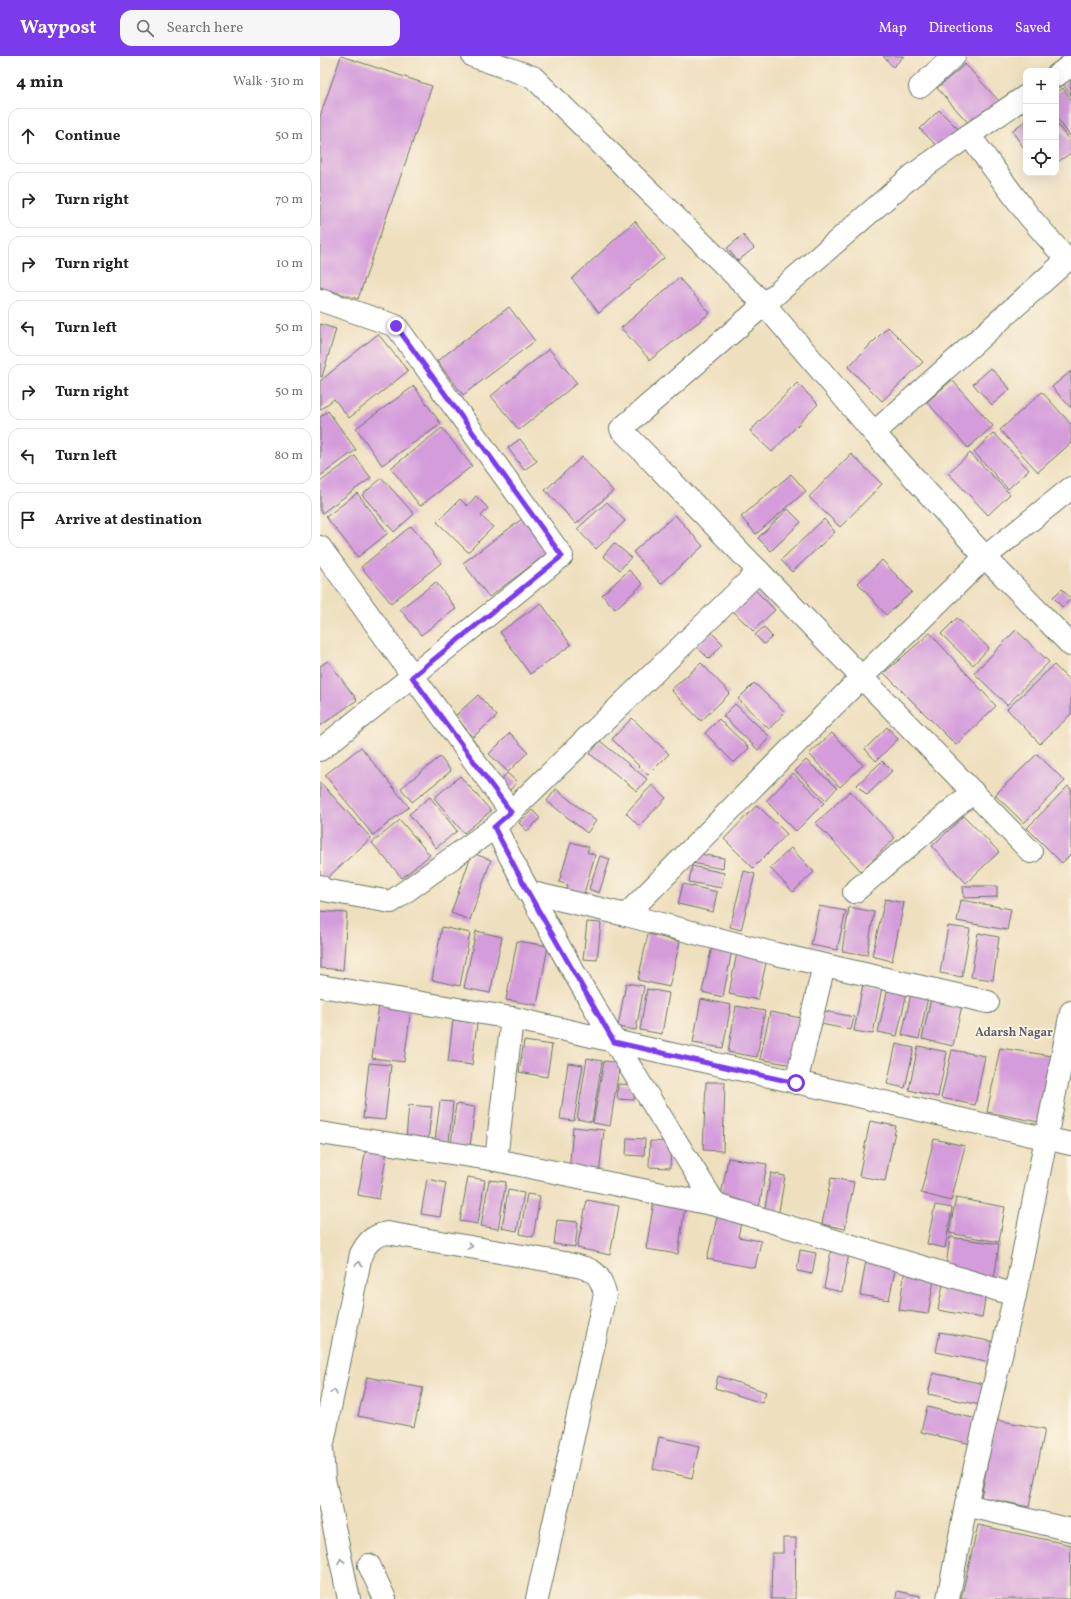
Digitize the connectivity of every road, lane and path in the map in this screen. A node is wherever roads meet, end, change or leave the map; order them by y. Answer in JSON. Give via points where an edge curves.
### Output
{"nodes":[{"id":1,"x":473,"y":56,"type":"edge"},
{"id":2,"x":954,"y":56,"type":"edge"},
{"id":3,"x":1071,"y":65,"type":"edge"},
{"id":4,"x":1059,"y":74,"type":"edge"},
{"id":5,"x":920,"y":87,"type":"dead end"},
{"id":6,"x":1023,"y":98,"type":"edge"},
{"id":7,"x":969,"y":135,"type":"junction"},
{"id":8,"x":1069,"y":263,"type":"edge"},
{"id":9,"x":320,"y":300,"type":"edge"},
{"id":10,"x":765,"y":305,"type":"junction"},
{"id":11,"x":874,"y":433,"type":"junction"},
{"id":12,"x":1071,"y":488,"type":"edge"},
{"id":13,"x":320,"y":546,"type":"edge"},
{"id":14,"x":986,"y":557,"type":"junction"},
{"id":15,"x":759,"y":571,"type":"junction"},
{"id":16,"x":1071,"y":645,"type":"edge"},
{"id":17,"x":412,"y":677,"type":"junction"},
{"id":18,"x":862,"y":677,"type":"junction"},
{"id":19,"x":320,"y":750,"type":"edge"},
{"id":20,"x":973,"y":792,"type":"junction"},
{"id":21,"x":511,"y":812,"type":"junction"},
{"id":22,"x":494,"y":827,"type":"junction"},
{"id":23,"x":1031,"y":852,"type":"dead end"},
{"id":24,"x":320,"y":886,"type":"edge"},
{"id":25,"x":528,"y":892,"type":"junction"},
{"id":26,"x":854,"y":892,"type":"dead end"},
{"id":27,"x":626,"y":915,"type":"junction"},
{"id":28,"x":824,"y":965,"type":"junction"},
{"id":29,"x":320,"y":986,"type":"edge"},
{"id":30,"x":988,"y":1002,"type":"dead end"},
{"id":31,"x":1071,"y":1012,"type":"edge"},
{"id":32,"x":512,"y":1018,"type":"junction"},
{"id":33,"x":614,"y":1042,"type":"junction"},
{"id":34,"x":796,"y":1083,"type":"junction"},
{"id":35,"x":320,"y":1133,"type":"edge"},
{"id":36,"x":1046,"y":1139,"type":"junction"},
{"id":37,"x":1071,"y":1144,"type":"edge"},
{"id":38,"x":496,"y":1160,"type":"junction"},
{"id":39,"x":716,"y":1205,"type":"junction"},
{"id":40,"x":1015,"y":1295,"type":"junction"},
{"id":41,"x":966,"y":1505,"type":"junction"},
{"id":42,"x":1071,"y":1530,"type":"edge"},
{"id":43,"x":369,"y":1565,"type":"dead end"},
{"id":44,"x":349,"y":1599,"type":"edge"},
{"id":45,"x":385,"y":1599,"type":"edge"},
{"id":46,"x":537,"y":1599,"type":"edge"},
{"id":47,"x":948,"y":1599,"type":"edge"}],
"edges":[{"from":1,"to":10,"type":"street","via":[[533,77]]},
{"from":2,"to":5,"type":"street"},
{"from":3,"to":4,"type":"street"},
{"from":6,"to":7,"type":"street"},
{"from":7,"to":8,"type":"street","via":[[1028,215]]},
{"from":7,"to":10,"type":"street","via":[[913,175]]},
{"from":8,"to":11,"type":"street"},
{"from":9,"to":17,"type":"street","via":[[396,326],[562,556]]},
{"from":10,"to":11,"type":"street"},
{"from":10,"to":15,"type":"street","via":[[621,428]]},
{"from":11,"to":14,"type":"street"},
{"from":12,"to":14,"type":"street"},
{"from":13,"to":17,"type":"street"},
{"from":14,"to":16,"type":"street"},
{"from":14,"to":18,"type":"street"},
{"from":15,"to":18,"type":"street"},
{"from":15,"to":21,"type":"street"},
{"from":17,"to":19,"type":"street"},
{"from":17,"to":21,"type":"street"},
{"from":18,"to":20,"type":"street"},
{"from":18,"to":27,"type":"street"},
{"from":20,"to":23,"type":"street"},
{"from":20,"to":26,"type":"street"},
{"from":21,"to":22,"type":"street"},
{"from":22,"to":24,"type":"street","via":[[391,902],[324,890]]},
{"from":22,"to":25,"type":"street"},
{"from":25,"to":27,"type":"street"},
{"from":25,"to":33,"type":"street"},
{"from":27,"to":28,"type":"street"},
{"from":28,"to":30,"type":"street"},
{"from":28,"to":34,"type":"street"},
{"from":29,"to":32,"type":"street"},
{"from":31,"to":36,"type":"street"},
{"from":32,"to":33,"type":"street"},
{"from":32,"to":38,"type":"street"},
{"from":33,"to":34,"type":"street"},
{"from":33,"to":39,"type":"street"},
{"from":34,"to":36,"type":"street"},
{"from":35,"to":38,"type":"street"},
{"from":36,"to":37,"type":"street"},
{"from":36,"to":40,"type":"street"},
{"from":38,"to":39,"type":"street"},
{"from":39,"to":40,"type":"street"},
{"from":40,"to":41,"type":"street"},
{"from":41,"to":42,"type":"street"},
{"from":41,"to":47,"type":"street"},
{"from":43,"to":45,"type":"street"},
{"from":44,"to":46,"type":"street","one_way":true,"via":[[324,1479],[322,1448],[361,1254],[367,1243],[376,1235],[387,1233],[564,1263],[590,1270],[602,1280],[605,1294]]}]}
